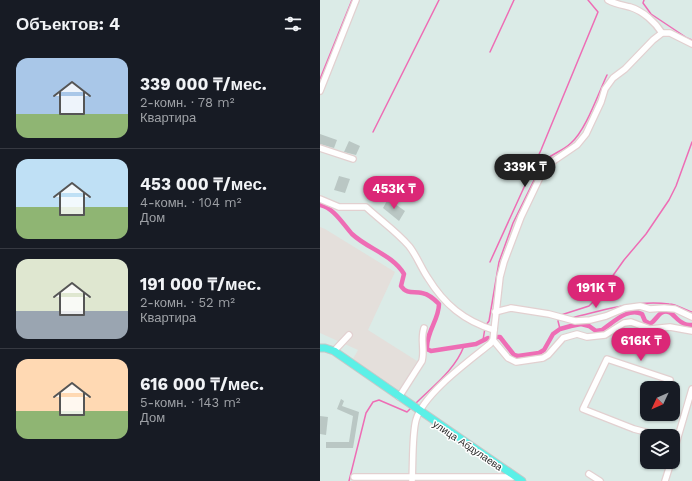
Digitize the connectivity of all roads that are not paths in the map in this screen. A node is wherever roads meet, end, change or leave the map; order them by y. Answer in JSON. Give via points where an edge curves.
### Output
{"nodes":[{"id":1,"x":356,"y":0,"type":"edge"},
{"id":2,"x":608,"y":0,"type":"edge"},
{"id":3,"x":662,"y":33,"type":"junction"},
{"id":4,"x":692,"y":44,"type":"edge"},
{"id":5,"x":320,"y":91,"type":"edge"},
{"id":6,"x":320,"y":148,"type":"edge"},
{"id":7,"x":353,"y":159,"type":"dead end"},
{"id":8,"x":320,"y":199,"type":"edge"},
{"id":9,"x":496,"y":312,"type":"junction"},
{"id":10,"x":692,"y":317,"type":"edge"},
{"id":11,"x":424,"y":328,"type":"dead end"},
{"id":12,"x":494,"y":330,"type":"junction"},
{"id":13,"x":692,"y":331,"type":"edge"},
{"id":14,"x":349,"y":335,"type":"dead end"},
{"id":15,"x":493,"y":340,"type":"junction"},
{"id":16,"x":320,"y":348,"type":"edge"},
{"id":17,"x":334,"y":351,"type":"junction"},
{"id":18,"x":670,"y":380,"type":"dead end"},
{"id":19,"x":692,"y":389,"type":"edge"},
{"id":20,"x":399,"y":397,"type":"junction"},
{"id":21,"x":415,"y":408,"type":"junction"},
{"id":22,"x":689,"y":410,"type":"edge"},
{"id":23,"x":680,"y":429,"type":"edge"},
{"id":24,"x":640,"y":431,"type":"edge"},
{"id":25,"x":669,"y":469,"type":"edge"},
{"id":26,"x":589,"y":474,"type":"dead end"},
{"id":27,"x":354,"y":477,"type":"dead end"},
{"id":28,"x":412,"y":479,"type":"edge"},
{"id":29,"x":519,"y":479,"type":"edge"},
{"id":30,"x":600,"y":481,"type":"edge"},
{"id":31,"x":665,"y":481,"type":"edge"}],
"edges":[{"from":1,"to":5,"type":"street"},
{"from":2,"to":3,"type":"street","via":[[641,12],[658,26]]},
{"from":3,"to":4,"type":"street","via":[[670,33]]},
{"from":3,"to":9,"type":"street","via":[[613,78],[605,89],[586,134],[577,145],[543,171],[521,217],[504,262]]},
{"from":6,"to":7,"type":"street"},
{"from":8,"to":12,"type":"street","via":[[339,207],[366,207],[409,246],[451,309]]},
{"from":9,"to":10,"type":"street","via":[[511,308],[575,321],[606,316],[625,308],[640,306],[650,309],[676,309]]},
{"from":9,"to":12,"type":"street"},
{"from":11,"to":20,"type":"street","via":[[421,336],[422,361]]},
{"from":12,"to":15,"type":"street"},
{"from":13,"to":15,"type":"street","via":[[670,327],[650,330],[631,322],[624,323],[605,335],[587,337],[577,334],[563,338],[543,358],[516,362],[508,358]]},
{"from":14,"to":17,"type":"street"},
{"from":15,"to":21,"type":"street","via":[[464,364],[425,403]]},
{"from":16,"to":17,"type":"main road"},
{"from":17,"to":20,"type":"main road","name":"улица Абдулаева"},
{"from":18,"to":24,"type":"street","via":[[607,359],[583,409]]},
{"from":19,"to":22,"type":"street"},
{"from":20,"to":21,"type":"main road","name":"улица Абдулаева"},
{"from":21,"to":28,"type":"street"},
{"from":21,"to":29,"type":"main road","name":"улица Абдулаева"},
{"from":22,"to":23,"type":"street"},
{"from":25,"to":31,"type":"street"},
{"from":26,"to":30,"type":"street"},
{"from":27,"to":28,"type":"street"},
{"from":28,"to":29,"type":"street"}]}
